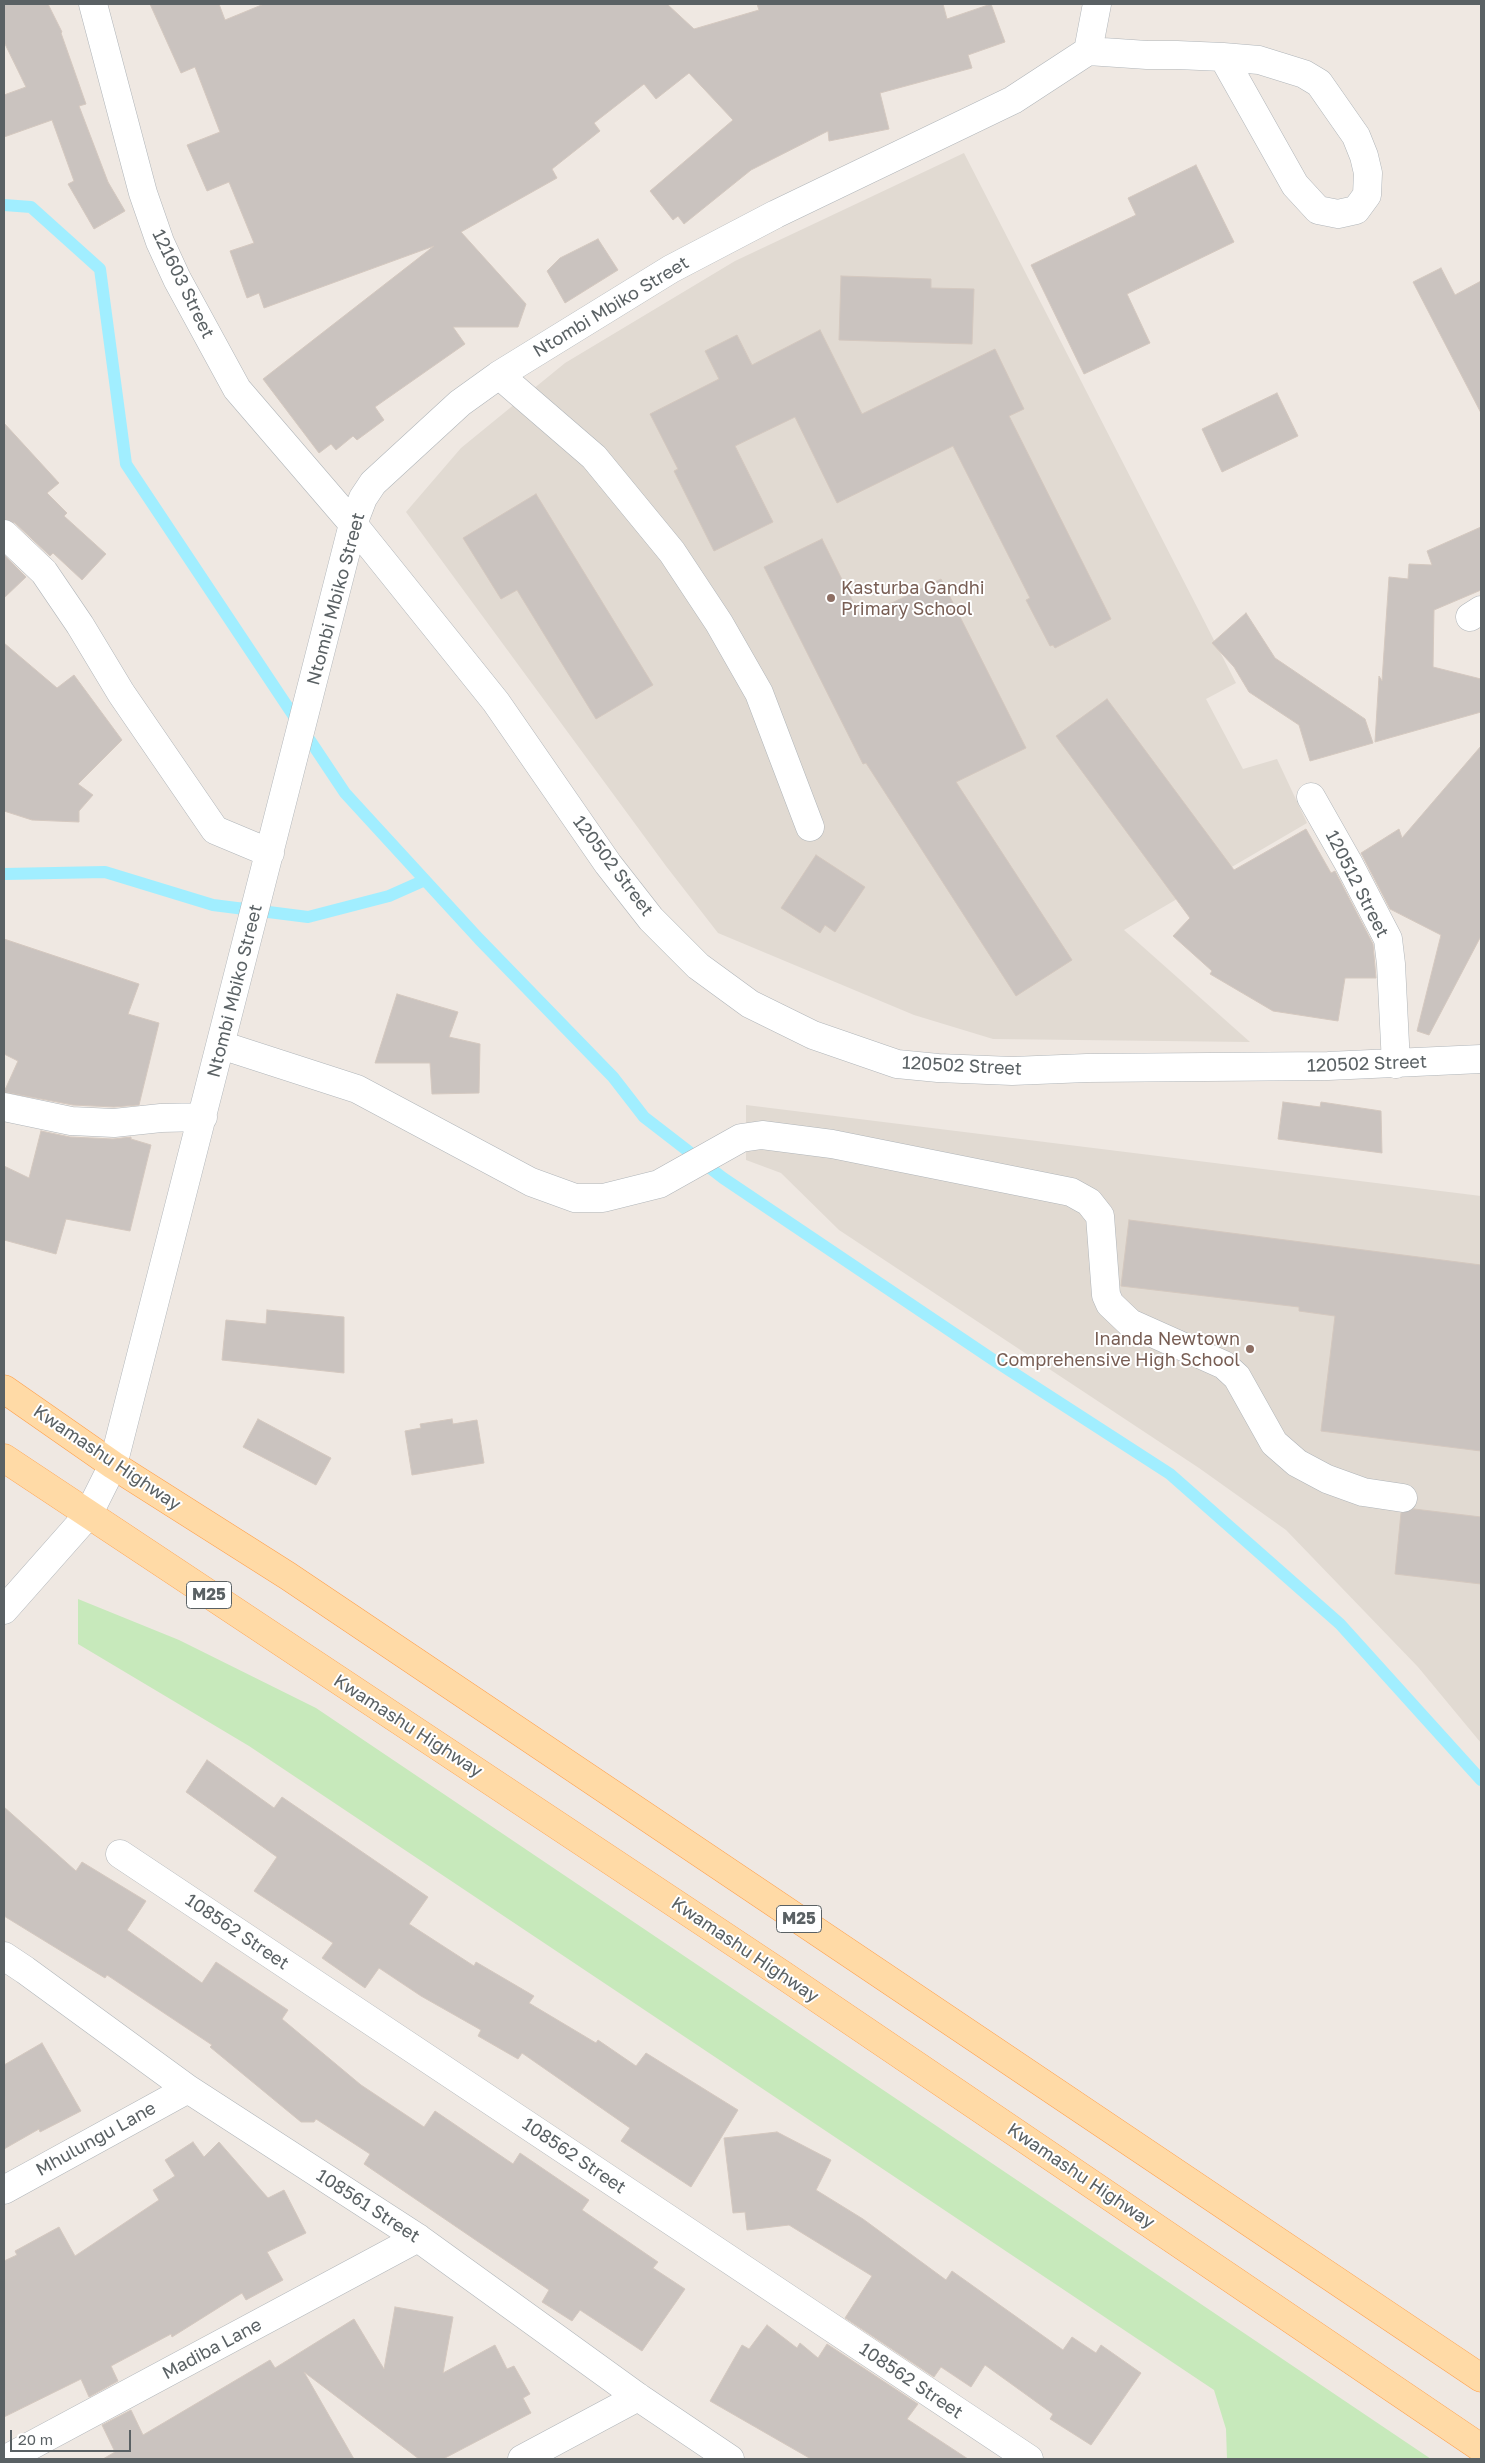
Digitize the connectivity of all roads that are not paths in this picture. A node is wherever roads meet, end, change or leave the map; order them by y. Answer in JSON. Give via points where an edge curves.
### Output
{"nodes":[{"id":1,"x":93,"y":4,"type":"edge"},
{"id":2,"x":1097,"y":4,"type":"edge"},
{"id":3,"x":1088,"y":51,"type":"junction"},
{"id":4,"x":1223,"y":57,"type":"junction"},
{"id":5,"x":499,"y":375,"type":"junction"},
{"id":6,"x":353,"y":524,"type":"junction"},
{"id":7,"x":4,"y":534,"type":"edge"},
{"id":8,"x":1311,"y":797,"type":"dead end"},
{"id":9,"x":810,"y":827,"type":"dead end"},
{"id":10,"x":270,"y":853,"type":"junction"},
{"id":11,"x":221,"y":1045,"type":"junction"},
{"id":12,"x":1481,"y":1058,"type":"edge"},
{"id":13,"x":1396,"y":1064,"type":"junction"},
{"id":14,"x":4,"y":1107,"type":"edge"},
{"id":15,"x":203,"y":1116,"type":"junction"},
{"id":16,"x":4,"y":1389,"type":"edge"},
{"id":17,"x":4,"y":1458,"type":"edge"},
{"id":18,"x":113,"y":1465,"type":"junction"},
{"id":19,"x":1403,"y":1498,"type":"dead end"},
{"id":20,"x":88,"y":1515,"type":"junction"},
{"id":21,"x":4,"y":1610,"type":"edge"},
{"id":22,"x":120,"y":1854,"type":"dead end"},
{"id":23,"x":4,"y":1956,"type":"edge"},
{"id":24,"x":188,"y":2088,"type":"junction"},
{"id":25,"x":4,"y":2190,"type":"edge"},
{"id":26,"x":418,"y":2238,"type":"junction"},
{"id":27,"x":1481,"y":2378,"type":"edge"},
{"id":28,"x":638,"y":2397,"type":"junction"},
{"id":29,"x":1481,"y":2448,"type":"edge"},
{"id":30,"x":6,"y":2459,"type":"edge"},
{"id":31,"x":522,"y":2459,"type":"edge"},
{"id":32,"x":730,"y":2459,"type":"edge"},
{"id":33,"x":1029,"y":2459,"type":"edge"}],
"edges":[{"from":1,"to":6,"type":"street","name":"121603 Street","via":[[143,193],[176,279],[238,389]]},
{"from":2,"to":3,"type":"street"},
{"from":3,"to":4,"type":"street"},
{"from":3,"to":5,"type":"street","name":"Ntombi Mbiko Street","via":[[1013,100],[776,214],[671,269]]},
{"from":4,"to":4,"type":"street","via":[[1295,185],[1318,210],[1338,214],[1356,210],[1367,195],[1368,173],[1364,156],[1356,136],[1319,83],[1304,74],[1259,60]]},
{"from":5,"to":6,"type":"street","name":"Ntombi Mbiko Street","via":[[460,404],[373,483]]},
{"from":5,"to":9,"type":"street","via":[[594,457],[672,552],[759,693]]},
{"from":6,"to":10,"type":"street","name":"Ntombi Mbiko Street"},
{"from":6,"to":13,"type":"street","name":"120502 Street","via":[[496,702],[608,864],[652,919],[698,966],[750,1004],[813,1035],[897,1064],[938,1068],[1012,1071]]},
{"from":7,"to":10,"type":"street","via":[[44,572],[215,830]]},
{"from":8,"to":13,"type":"street","name":"120512 Street","via":[[1350,864],[1388,940]]},
{"from":10,"to":11,"type":"street","name":"Ntombi Mbiko Street"},
{"from":11,"to":15,"type":"street","name":"Ntombi Mbiko Street"},
{"from":11,"to":19,"type":"street","via":[[357,1089],[531,1182],[575,1198],[603,1198],[659,1184],[741,1138],[762,1135],[832,1144],[1071,1192],[1089,1202],[1100,1216],[1106,1295],[1110,1304],[1130,1323],[1224,1365],[1237,1378],[1274,1442],[1297,1463],[1327,1479],[1363,1492]]},
{"from":12,"to":13,"type":"street","name":"120502 Street"},
{"from":14,"to":15,"type":"street","via":[[70,1121],[114,1123]]},
{"from":15,"to":18,"type":"street","name":"Ntombi Mbiko Street"},
{"from":16,"to":18,"type":"main road","name":"Kwamashu Highway","number":"M25"},
{"from":17,"to":20,"type":"main road","name":"Kwamashu Highway","number":"M25"},
{"from":18,"to":20,"type":"street","name":"Ntombi Mbiko Street"},
{"from":18,"to":27,"type":"main road","name":"Kwamashu Highway","number":"M25","via":[[296,1581]]},
{"from":20,"to":21,"type":"street","name":"Ntombi Mbiko Street"},
{"from":20,"to":29,"type":"main road","name":"Kwamashu Highway","number":"M25","via":[[783,1975]]},
{"from":22,"to":33,"type":"street","name":"108562 Street"},
{"from":23,"to":24,"type":"street","name":"108561 Street"},
{"from":24,"to":25,"type":"street","name":"Mhulungu Lane"},
{"from":24,"to":26,"type":"street","name":"108561 Street"},
{"from":26,"to":28,"type":"street","name":"108561 Street"},
{"from":26,"to":30,"type":"street","name":"Madiba Lane"},
{"from":28,"to":31,"type":"street"},
{"from":28,"to":32,"type":"street","name":"108561 Street"}]}
